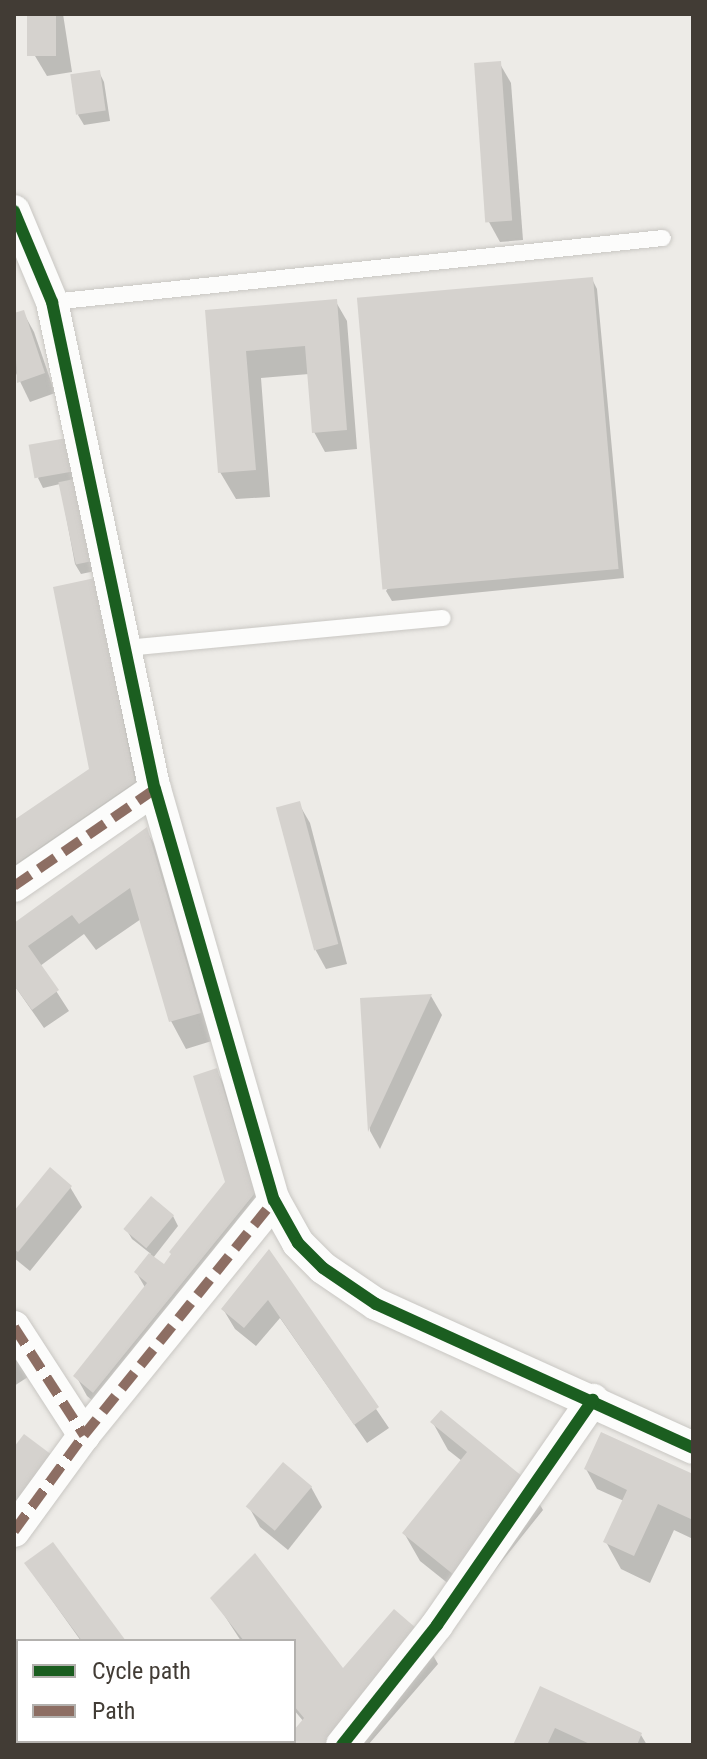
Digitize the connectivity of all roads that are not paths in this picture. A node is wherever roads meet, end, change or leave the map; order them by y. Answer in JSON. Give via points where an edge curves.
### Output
{"nodes":[{"id":1,"x":14,"y":211,"type":"edge"},
{"id":2,"x":663,"y":238,"type":"dead end"},
{"id":3,"x":52,"y":302,"type":"junction"},
{"id":4,"x":443,"y":618,"type":"dead end"},
{"id":5,"x":126,"y":648,"type":"junction"},
{"id":6,"x":155,"y":789,"type":"junction"},
{"id":7,"x":14,"y":886,"type":"edge"},
{"id":8,"x":274,"y":1200,"type":"junction"},
{"id":9,"x":14,"y":1327,"type":"edge"},
{"id":10,"x":593,"y":1400,"type":"junction"},
{"id":11,"x":84,"y":1435,"type":"junction"},
{"id":12,"x":693,"y":1448,"type":"edge"},
{"id":13,"x":14,"y":1531,"type":"edge"},
{"id":14,"x":342,"y":1745,"type":"edge"}],
"edges":[{"from":1,"to":3,"type":"street"},
{"from":2,"to":3,"type":"lane"},
{"from":3,"to":5,"type":"street"},
{"from":4,"to":5,"type":"lane"},
{"from":5,"to":6,"type":"street"},
{"from":6,"to":7,"type":"street"},
{"from":6,"to":8,"type":"street"},
{"from":8,"to":10,"type":"street","via":[[298,1243],[323,1268],[376,1304]]},
{"from":8,"to":11,"type":"street"},
{"from":9,"to":11,"type":"street"},
{"from":10,"to":12,"type":"street"},
{"from":10,"to":14,"type":"street","via":[[437,1625]]},
{"from":11,"to":13,"type":"street"}]}
